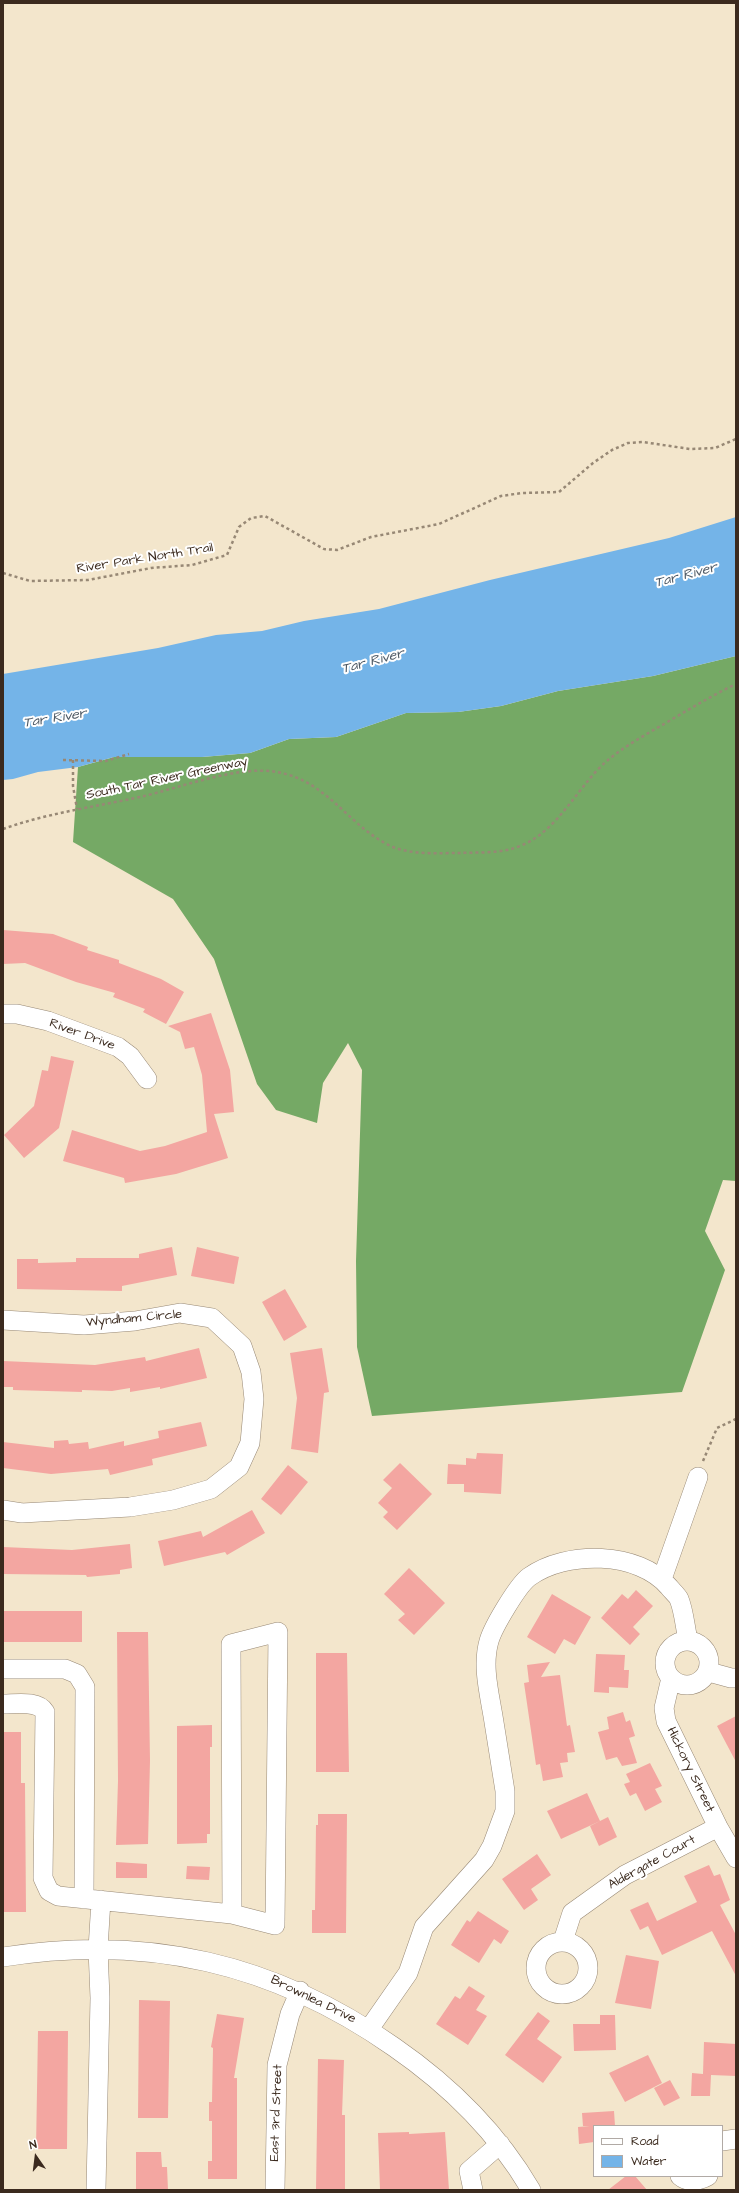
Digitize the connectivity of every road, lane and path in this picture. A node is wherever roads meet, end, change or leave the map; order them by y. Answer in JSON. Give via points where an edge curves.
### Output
{"nodes":[{"id":1,"x":736,"y":439,"type":"edge"},
{"id":2,"x":3,"y":573,"type":"edge"},
{"id":3,"x":736,"y":684,"type":"edge"},
{"id":4,"x":129,"y":754,"type":"dead end"},
{"id":5,"x":63,"y":760,"type":"dead end"},
{"id":6,"x":73,"y":760,"type":"junction"},
{"id":7,"x":77,"y":808,"type":"junction"},
{"id":8,"x":3,"y":829,"type":"edge"},
{"id":9,"x":3,"y":1014,"type":"edge"},
{"id":10,"x":148,"y":1079,"type":"dead end"},
{"id":11,"x":3,"y":1320,"type":"edge"},
{"id":12,"x":736,"y":1419,"type":"edge"},
{"id":13,"x":698,"y":1477,"type":"joint"},
{"id":14,"x":3,"y":1510,"type":"edge"},
{"id":15,"x":662,"y":1579,"type":"junction"},
{"id":16,"x":688,"y":1640,"type":"junction"},
{"id":17,"x":3,"y":1669,"type":"edge"},
{"id":18,"x":709,"y":1672,"type":"junction"},
{"id":19,"x":671,"y":1678,"type":"junction"},
{"id":20,"x":736,"y":1678,"type":"edge"},
{"id":21,"x":3,"y":1704,"type":"edge"},
{"id":22,"x":718,"y":1827,"type":"junction"},
{"id":23,"x":736,"y":1858,"type":"edge"},
{"id":24,"x":92,"y":1899,"type":"junction"},
{"id":25,"x":232,"y":1914,"type":"junction"},
{"id":26,"x":563,"y":1941,"type":"dead end"},
{"id":27,"x":98,"y":1949,"type":"junction"},
{"id":28,"x":3,"y":1957,"type":"edge"},
{"id":29,"x":300,"y":1991,"type":"junction"},
{"id":30,"x":369,"y":2029,"type":"junction"},
{"id":31,"x":736,"y":2139,"type":"edge"},
{"id":32,"x":723,"y":2141,"type":"edge"},
{"id":33,"x":500,"y":2144,"type":"junction"},
{"id":34,"x":681,"y":2177,"type":"edge"},
{"id":35,"x":706,"y":2177,"type":"edge"},
{"id":36,"x":96,"y":2190,"type":"edge"},
{"id":37,"x":275,"y":2190,"type":"edge"},
{"id":38,"x":473,"y":2190,"type":"edge"},
{"id":39,"x":531,"y":2190,"type":"edge"}],
"edges":[{"from":1,"to":2,"type":"path","name":"River Park North Trail","via":[[715,448],[690,450],[643,442],[628,443],[593,463],[559,492],[501,496],[439,524],[371,537],[337,550],[324,549],[265,516],[251,518],[239,527],[227,555],[192,565],[152,568],[88,580],[30,581]]},
{"from":3,"to":7,"type":"path","name":"South Tar River Greenway","via":[[637,740],[608,760],[540,834],[521,846],[495,852],[428,853],[395,848],[370,834],[310,782],[278,772],[251,770],[140,797]]},
{"from":4,"to":6,"type":"path","via":[[106,761]]},
{"from":5,"to":6,"type":"path"},
{"from":6,"to":7,"type":"path"},
{"from":7,"to":8,"type":"path","name":"South Tar River Greenway"},
{"from":9,"to":10,"type":"street","name":"River Drive","via":[[17,1014],[48,1022],[118,1047],[130,1056]]},
{"from":11,"to":14,"type":"street","name":"Wyndham Circle","via":[[84,1324],[135,1321],[180,1313],[212,1318],[242,1346],[252,1372],[254,1399],[250,1443],[238,1467],[211,1489],[173,1500],[130,1507],[22,1513]]},
{"from":12,"to":13,"type":"path","via":[[718,1428],[713,1435]]},
{"from":13,"to":15,"type":"street"},
{"from":15,"to":16,"type":"street","via":[[679,1598]]},
{"from":15,"to":30,"type":"street","via":[[639,1565],[600,1558],[583,1559],[543,1568],[528,1578],[516,1592],[489,1640],[485,1662],[505,1791],[505,1811],[484,1860],[424,1927],[408,1973]]},
{"from":16,"to":18,"type":"street","via":[[699,1643],[706,1651],[710,1661]]},
{"from":16,"to":19,"type":"street","via":[[673,1645],[665,1658],[666,1673]]},
{"from":17,"to":24,"type":"street","via":[[65,1669],[77,1674],[85,1687]]},
{"from":18,"to":19,"type":"street","via":[[702,1681],[693,1686],[677,1684]]},
{"from":18,"to":20,"type":"street"},
{"from":19,"to":22,"type":"street","name":"Hickory Street","via":[[664,1708],[666,1721]]},
{"from":21,"to":24,"type":"street","via":[[35,1704],[42,1707],[45,1712],[43,1878],[49,1891],[58,1896]]},
{"from":22,"to":23,"type":"street","name":"Hickory Street"},
{"from":22,"to":26,"type":"street","name":"Aldergate Court","via":[[625,1876],[572,1913]]},
{"from":24,"to":25,"type":"street"},
{"from":24,"to":27,"type":"street"},
{"from":25,"to":25,"type":"street","via":[[275,1925],[278,1632],[231,1644]]},
{"from":27,"to":28,"type":"street","name":"Brownlea Drive","via":[[61,1950]]},
{"from":27,"to":29,"type":"street","name":"Brownlea Drive","via":[[141,1950],[201,1960],[260,1975]]},
{"from":27,"to":36,"type":"street","via":[[100,1998]]},
{"from":29,"to":30,"type":"street","name":"Brownlea Drive"},
{"from":29,"to":37,"type":"street","name":"East 3rd Street","via":[[290,2014],[277,2065]]},
{"from":30,"to":33,"type":"street","name":"Brownlea Drive","via":[[421,2065],[460,2099]]},
{"from":31,"to":32,"type":"street"},
{"from":33,"to":38,"type":"street","via":[[468,2172]]},
{"from":33,"to":39,"type":"street","name":"Brownlea Drive"},
{"from":34,"to":35,"type":"street","via":[[684,2180],[700,2181]]}]}
